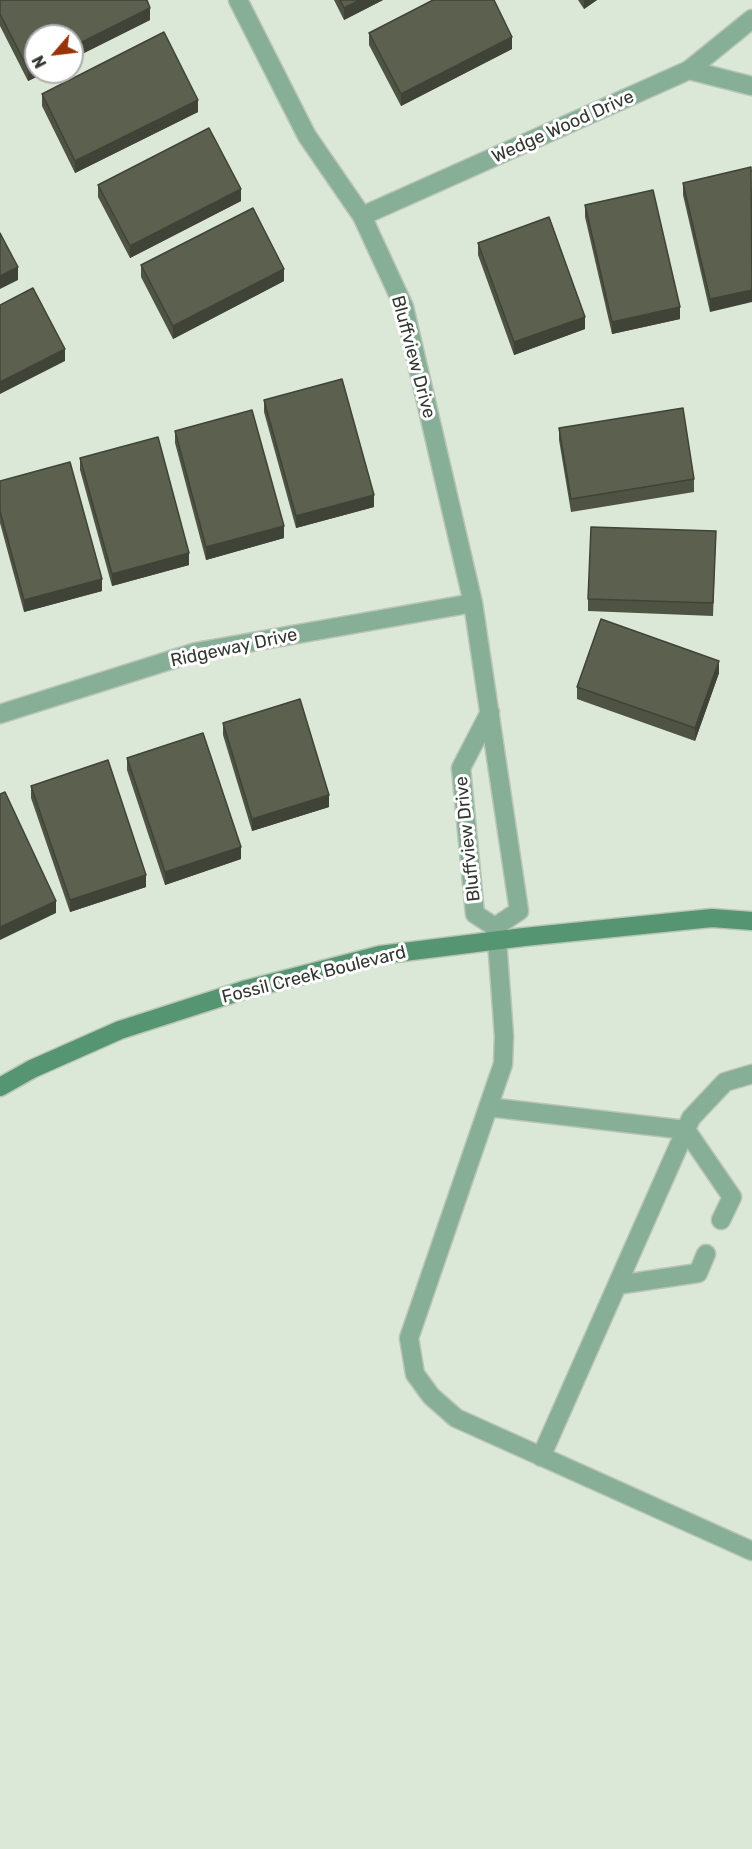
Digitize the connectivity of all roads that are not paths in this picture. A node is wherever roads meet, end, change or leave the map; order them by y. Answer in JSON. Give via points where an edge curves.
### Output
{"nodes":[{"id":1,"x":238,"y":0,"type":"edge"},
{"id":2,"x":752,"y":19,"type":"edge"},
{"id":3,"x":690,"y":70,"type":"junction"},
{"id":4,"x":752,"y":86,"type":"edge"},
{"id":5,"x":362,"y":216,"type":"junction"},
{"id":6,"x":473,"y":603,"type":"junction"},
{"id":7,"x":490,"y":712,"type":"junction"},
{"id":8,"x":0,"y":714,"type":"edge"},
{"id":9,"x":752,"y":921,"type":"edge"},
{"id":10,"x":496,"y":933,"type":"junction"},
{"id":11,"x":752,"y":1074,"type":"edge"},
{"id":12,"x":0,"y":1087,"type":"edge"},
{"id":13,"x":488,"y":1107,"type":"junction"},
{"id":14,"x":686,"y":1130,"type":"junction"},
{"id":15,"x":721,"y":1220,"type":"dead end"},
{"id":16,"x":706,"y":1254,"type":"dead end"},
{"id":17,"x":616,"y":1285,"type":"junction"},
{"id":18,"x":541,"y":1457,"type":"junction"},
{"id":19,"x":752,"y":1551,"type":"edge"}],
"edges":[{"from":1,"to":5,"type":"street","name":"Bluffview Drive","via":[[307,136]]},
{"from":2,"to":3,"type":"street","name":"Wedge Wood Drive"},
{"from":3,"to":4,"type":"street"},
{"from":3,"to":5,"type":"street","name":"Wedge Wood Drive"},
{"from":5,"to":6,"type":"street","name":"Bluffview Drive","via":[[404,307]]},
{"from":6,"to":7,"type":"street","name":"Bluffview Drive"},
{"from":6,"to":8,"type":"street","name":"Ridgeway Drive","via":[[196,652]]},
{"from":7,"to":10,"type":"street","name":"Bluffview Drive","via":[[519,911]]},
{"from":7,"to":10,"type":"street","name":"Bluffview Drive","via":[[461,768],[475,914]]},
{"from":9,"to":10,"type":"main road","name":"Fossil Creek Boulevard","via":[[712,918]]},
{"from":10,"to":12,"type":"main road","name":"Fossil Creek Boulevard","via":[[380,955],[244,990],[120,1029]]},
{"from":10,"to":13,"type":"street","via":[[503,1064]]},
{"from":11,"to":14,"type":"street","via":[[725,1082],[691,1118]]},
{"from":13,"to":14,"type":"street"},
{"from":13,"to":18,"type":"street","via":[[409,1338],[415,1374],[431,1396],[456,1418]]},
{"from":14,"to":15,"type":"street","via":[[732,1197]]},
{"from":14,"to":17,"type":"street"},
{"from":16,"to":17,"type":"street","via":[[698,1273]]},
{"from":17,"to":18,"type":"street"},
{"from":18,"to":19,"type":"street"}]}
